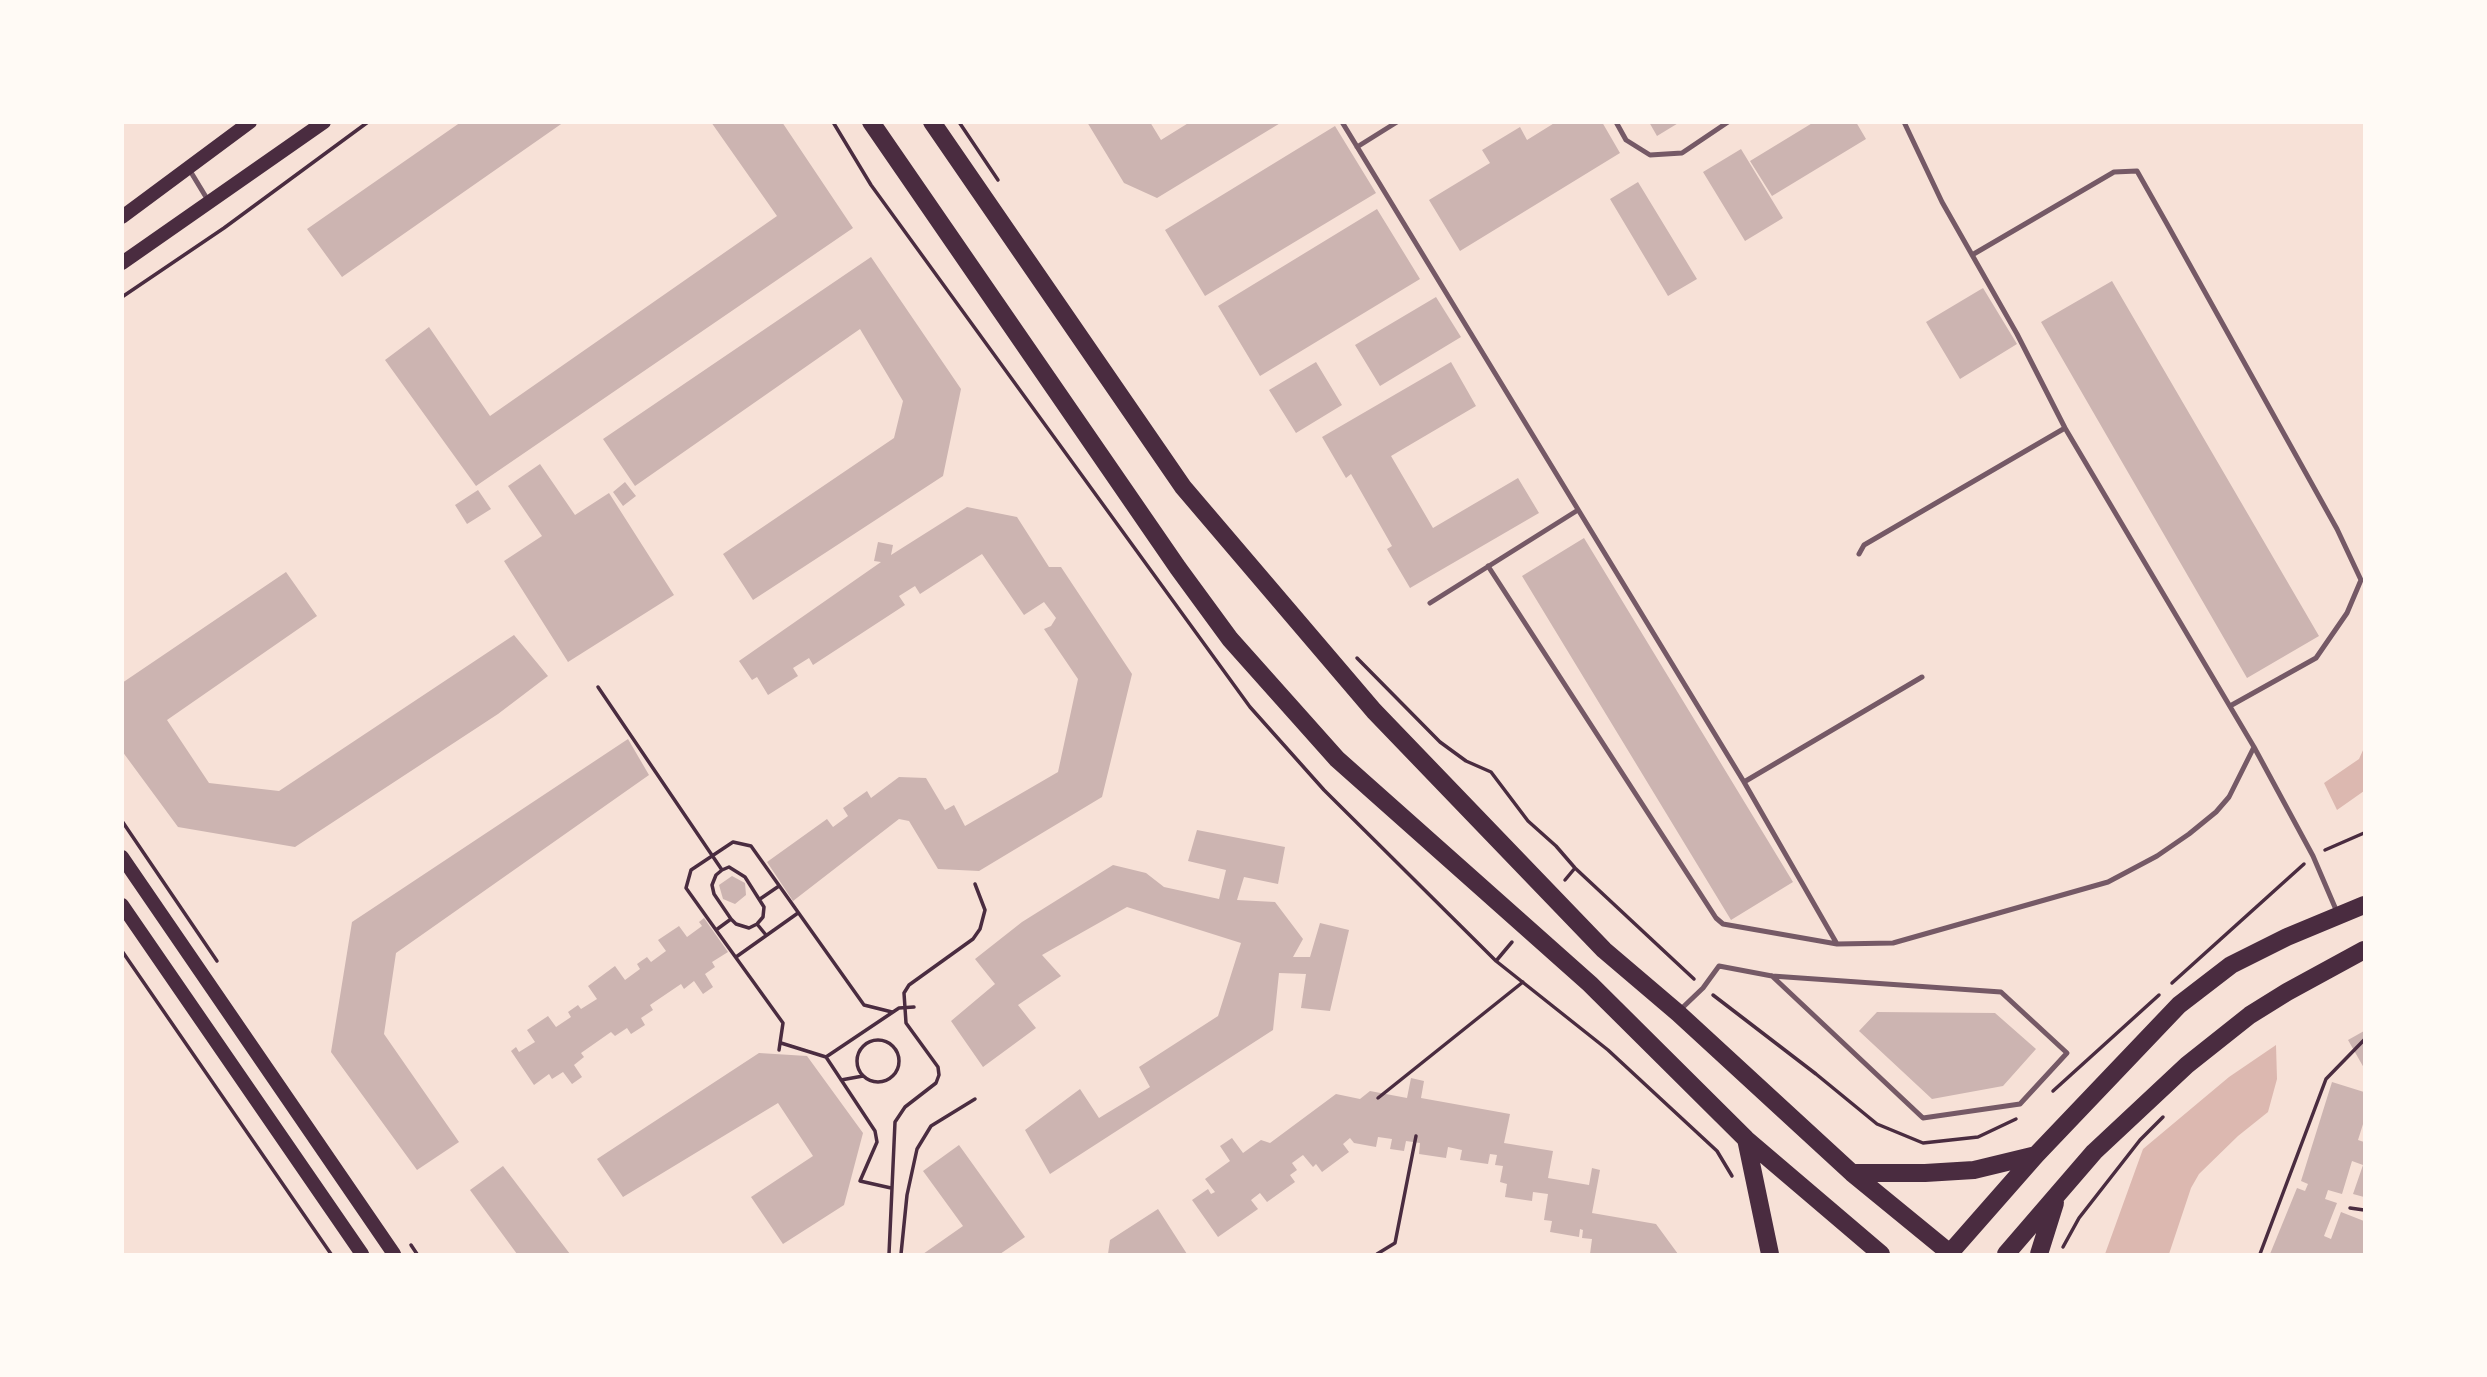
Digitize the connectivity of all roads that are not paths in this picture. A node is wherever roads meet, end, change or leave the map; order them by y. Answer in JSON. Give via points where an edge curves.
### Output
{"nodes":[{"id":1,"x":250,"y":122,"type":"edge"},
{"id":2,"x":324,"y":122,"type":"edge"},
{"id":3,"x":871,"y":122,"type":"edge"},
{"id":4,"x":932,"y":122,"type":"edge"},
{"id":5,"x":1342,"y":122,"type":"edge"},
{"id":6,"x":1397,"y":122,"type":"edge"},
{"id":7,"x":1616,"y":122,"type":"edge"},
{"id":8,"x":1728,"y":122,"type":"edge"},
{"id":9,"x":1904,"y":122,"type":"edge"},
{"id":10,"x":1357,"y":147,"type":"junction"},
{"id":11,"x":189,"y":169,"type":"junction"},
{"id":12,"x":209,"y":204,"type":"junction"},
{"id":13,"x":122,"y":217,"type":"edge"},
{"id":14,"x":1972,"y":255,"type":"junction"},
{"id":15,"x":122,"y":263,"type":"edge"},
{"id":16,"x":2065,"y":428,"type":"junction"},
{"id":17,"x":1578,"y":510,"type":"junction"},
{"id":18,"x":1859,"y":554,"type":"dead end"},
{"id":19,"x":1488,"y":566,"type":"junction"},
{"id":20,"x":1430,"y":603,"type":"dead end"},
{"id":21,"x":1922,"y":677,"type":"dead end"},
{"id":22,"x":2230,"y":706,"type":"junction"},
{"id":23,"x":2253,"y":747,"type":"junction"},
{"id":24,"x":1744,"y":782,"type":"junction"},
{"id":25,"x":122,"y":857,"type":"edge"},
{"id":26,"x":122,"y":905,"type":"edge"},
{"id":27,"x":2364,"y":905,"type":"edge"},
{"id":28,"x":2338,"y":915,"type":"junction"},
{"id":29,"x":1837,"y":944,"type":"junction"},
{"id":30,"x":2364,"y":950,"type":"edge"},
{"id":31,"x":1772,"y":975,"type":"junction"},
{"id":32,"x":1678,"y":1013,"type":"junction"},
{"id":33,"x":1746,"y":1139,"type":"junction"},
{"id":34,"x":2036,"y":1154,"type":"junction"},
{"id":35,"x":1852,"y":1173,"type":"junction"},
{"id":36,"x":2060,"y":1190,"type":"junction"},
{"id":37,"x":1950,"y":1254,"type":"edge"},
{"id":38,"x":362,"y":1255,"type":"edge"},
{"id":39,"x":394,"y":1255,"type":"edge"},
{"id":40,"x":1770,"y":1255,"type":"edge"},
{"id":41,"x":1881,"y":1255,"type":"edge"},
{"id":42,"x":2006,"y":1255,"type":"edge"},
{"id":43,"x":2039,"y":1255,"type":"edge"}],
"edges":[{"from":1,"to":11,"type":"main road"},
{"from":2,"to":12,"type":"main road"},
{"from":3,"to":33,"type":"main road","via":[[1230,639],[1337,759],[1590,984]]},
{"from":4,"to":32,"type":"main road","via":[[1183,487],[1374,711],[1604,950]]},
{"from":5,"to":10,"type":"lane"},
{"from":6,"to":10,"type":"lane"},
{"from":7,"to":8,"type":"lane","via":[[1626,140],[1650,155],[1682,153]]},
{"from":9,"to":14,"type":"lane"},
{"from":10,"to":17,"type":"lane"},
{"from":11,"to":12,"type":"lane"},
{"from":11,"to":13,"type":"main road"},
{"from":12,"to":15,"type":"main road"},
{"from":14,"to":16,"type":"lane"},
{"from":14,"to":22,"type":"lane","via":[[2114,172],[2137,171],[2167,223],[2361,580],[2347,612],[2316,658]]},
{"from":16,"to":18,"type":"lane","via":[[1864,545]]},
{"from":16,"to":22,"type":"lane"},
{"from":17,"to":19,"type":"lane"},
{"from":17,"to":24,"type":"lane"},
{"from":19,"to":20,"type":"lane"},
{"from":19,"to":29,"type":"lane","via":[[1716,918],[1723,924]]},
{"from":21,"to":24,"type":"lane"},
{"from":22,"to":23,"type":"lane"},
{"from":23,"to":28,"type":"lane","via":[[2313,856]]},
{"from":23,"to":29,"type":"lane","via":[[2229,797],[2216,812],[2167,849],[2108,882],[1893,943]]},
{"from":24,"to":29,"type":"lane"},
{"from":25,"to":39,"type":"main road"},
{"from":26,"to":38,"type":"main road"},
{"from":27,"to":28,"type":"main road"},
{"from":28,"to":34,"type":"main road","via":[[2231,965],[2179,1005]]},
{"from":30,"to":36,"type":"main road","via":[[2287,992],[2221,1036]]},
{"from":31,"to":31,"type":"lane","via":[[2001,992],[2067,1053],[2020,1104],[1923,1118]]},
{"from":31,"to":32,"type":"lane","via":[[1719,966]]},
{"from":32,"to":35,"type":"main road"},
{"from":33,"to":40,"type":"main road"},
{"from":33,"to":41,"type":"main road"},
{"from":34,"to":35,"type":"main road","via":[[1974,1170]]},
{"from":34,"to":37,"type":"main road"},
{"from":35,"to":37,"type":"main road"},
{"from":36,"to":42,"type":"main road"},
{"from":36,"to":43,"type":"main road"}]}
